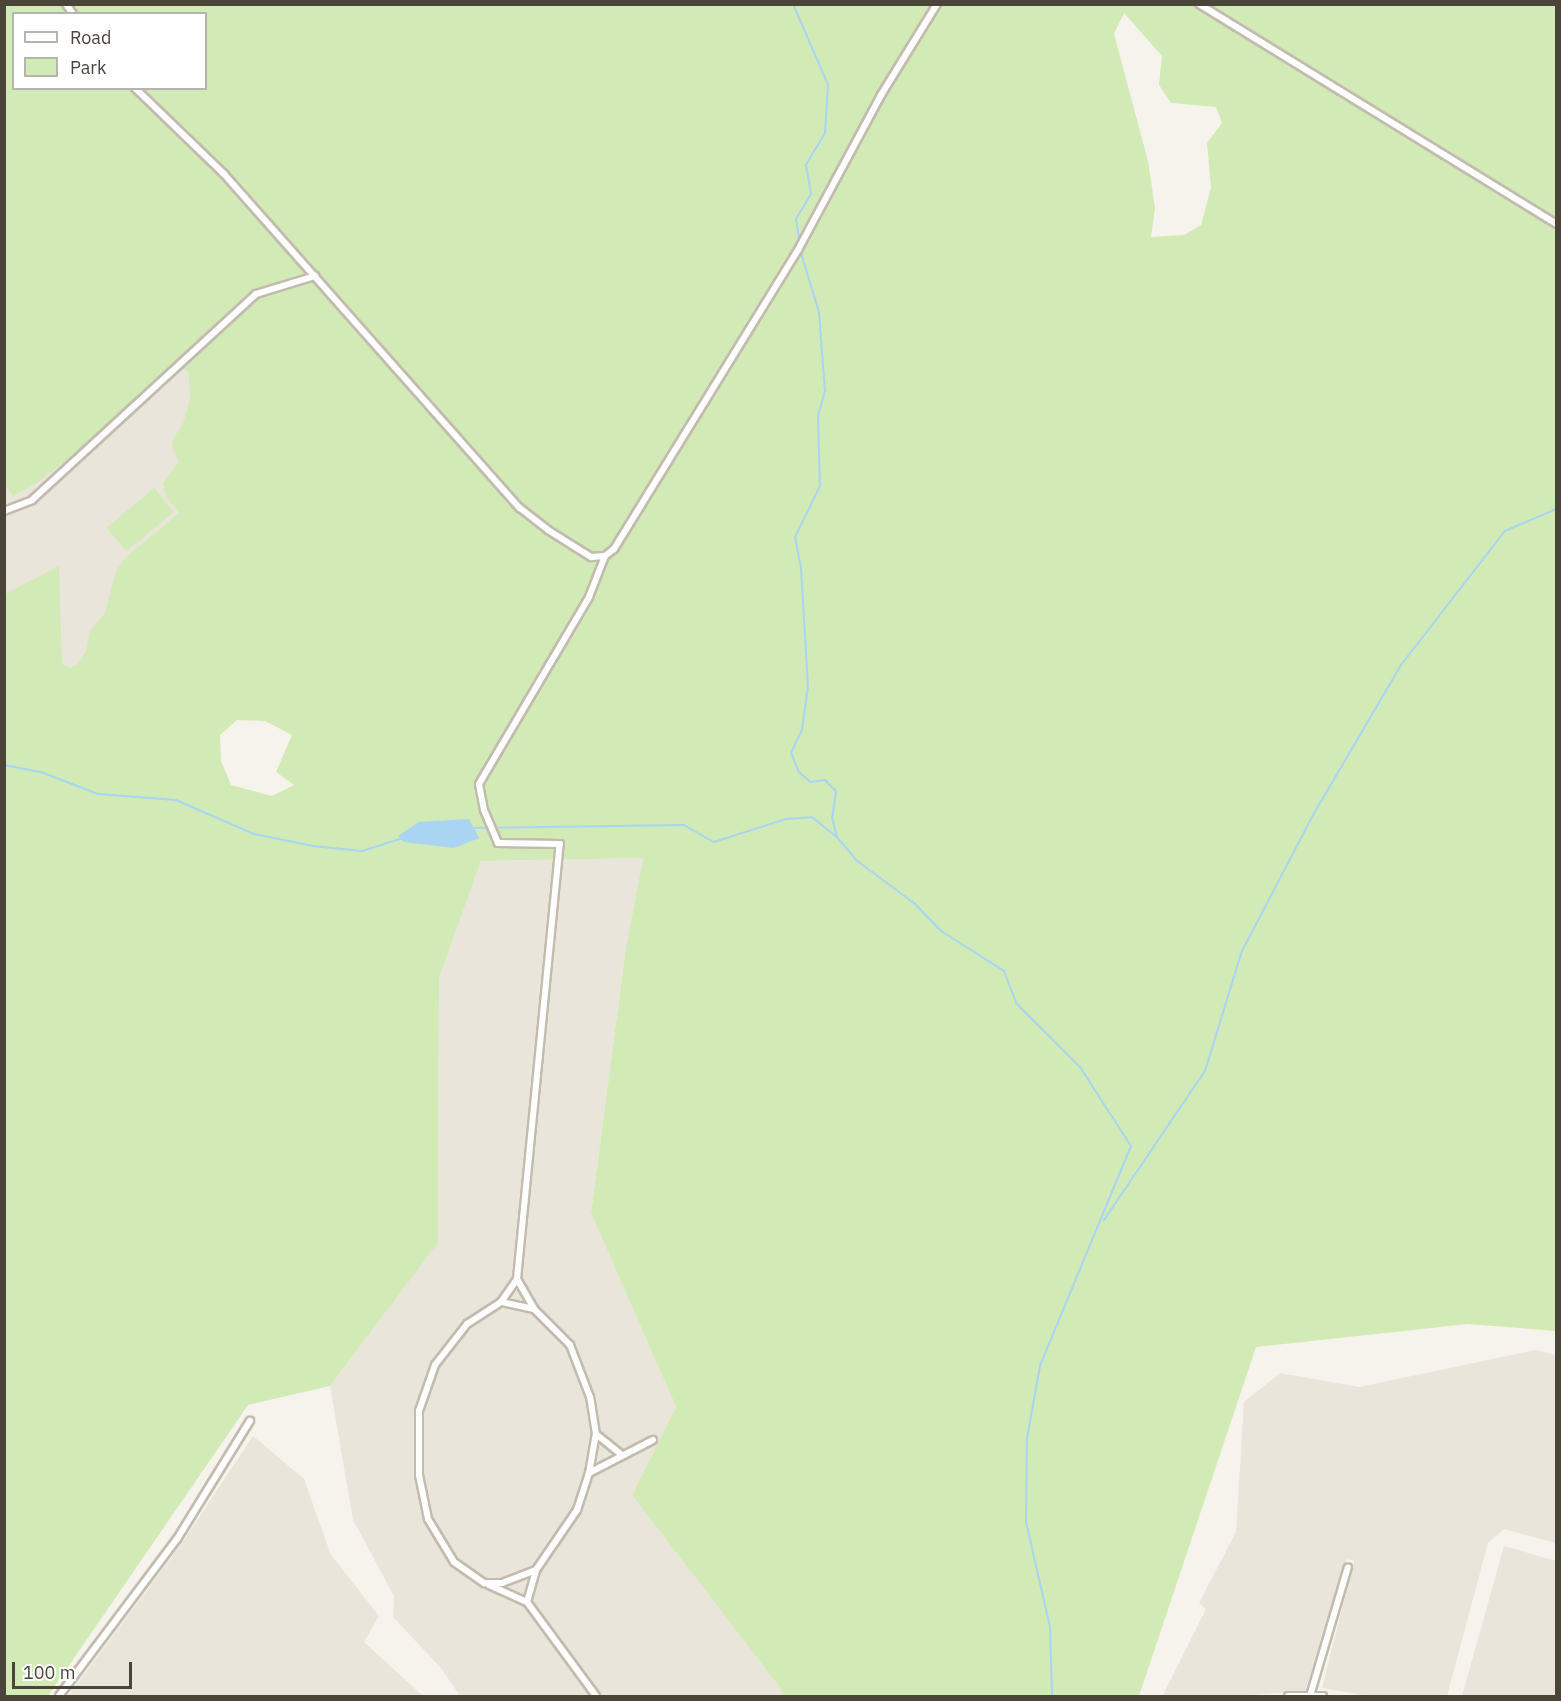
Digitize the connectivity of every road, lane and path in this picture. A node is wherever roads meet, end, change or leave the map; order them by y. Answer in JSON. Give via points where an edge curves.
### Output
{"nodes":[{"id":1,"x":937,"y":4,"type":"edge"},
{"id":2,"x":1199,"y":4,"type":"edge"},
{"id":3,"x":137,"y":90,"type":"edge"},
{"id":4,"x":1557,"y":224,"type":"edge"},
{"id":5,"x":315,"y":276,"type":"junction"},
{"id":6,"x":4,"y":511,"type":"edge"},
{"id":7,"x":605,"y":556,"type":"junction"},
{"id":8,"x":517,"y":1279,"type":"junction"},
{"id":9,"x":501,"y":1302,"type":"junction"},
{"id":10,"x":534,"y":1309,"type":"junction"},
{"id":11,"x":250,"y":1421,"type":"dead end"},
{"id":12,"x":597,"y":1434,"type":"junction"},
{"id":13,"x":653,"y":1440,"type":"dead end"},
{"id":14,"x":621,"y":1454,"type":"junction"},
{"id":15,"x":589,"y":1473,"type":"junction"},
{"id":16,"x":1348,"y":1567,"type":"dead end"},
{"id":17,"x":536,"y":1570,"type":"junction"},
{"id":18,"x":484,"y":1583,"type":"junction"},
{"id":19,"x":528,"y":1602,"type":"junction"},
{"id":20,"x":59,"y":1696,"type":"edge"},
{"id":21,"x":596,"y":1696,"type":"edge"},
{"id":22,"x":1288,"y":1696,"type":"edge"},
{"id":23,"x":1310,"y":1696,"type":"edge"},
{"id":24,"x":1323,"y":1696,"type":"edge"}],
"edges":[{"from":1,"to":7,"type":"street","via":[[881,95],[798,250],[614,549]]},
{"from":2,"to":4,"type":"street"},
{"from":3,"to":5,"type":"street","via":[[224,174]]},
{"from":5,"to":6,"type":"street","via":[[256,294],[32,500]]},
{"from":5,"to":7,"type":"street","via":[[520,508],[591,557]]},
{"from":7,"to":8,"type":"street","via":[[589,597],[479,784],[484,810],[498,843],[560,844]]},
{"from":8,"to":9,"type":"street"},
{"from":8,"to":10,"type":"street"},
{"from":9,"to":10,"type":"street"},
{"from":9,"to":18,"type":"street","via":[[467,1324],[435,1365],[419,1411],[419,1475],[428,1519],[454,1562]]},
{"from":10,"to":12,"type":"street","via":[[570,1345],[590,1398]]},
{"from":11,"to":20,"type":"street","via":[[177,1539]]},
{"from":12,"to":14,"type":"street"},
{"from":12,"to":15,"type":"street"},
{"from":13,"to":14,"type":"street"},
{"from":14,"to":15,"type":"street"},
{"from":15,"to":17,"type":"street","via":[[578,1510]]},
{"from":16,"to":23,"type":"street"},
{"from":17,"to":18,"type":"street","via":[[502,1583]]},
{"from":17,"to":19,"type":"street"},
{"from":18,"to":19,"type":"street"},
{"from":19,"to":21,"type":"street"},
{"from":22,"to":23,"type":"street"},
{"from":23,"to":24,"type":"street"}]}
